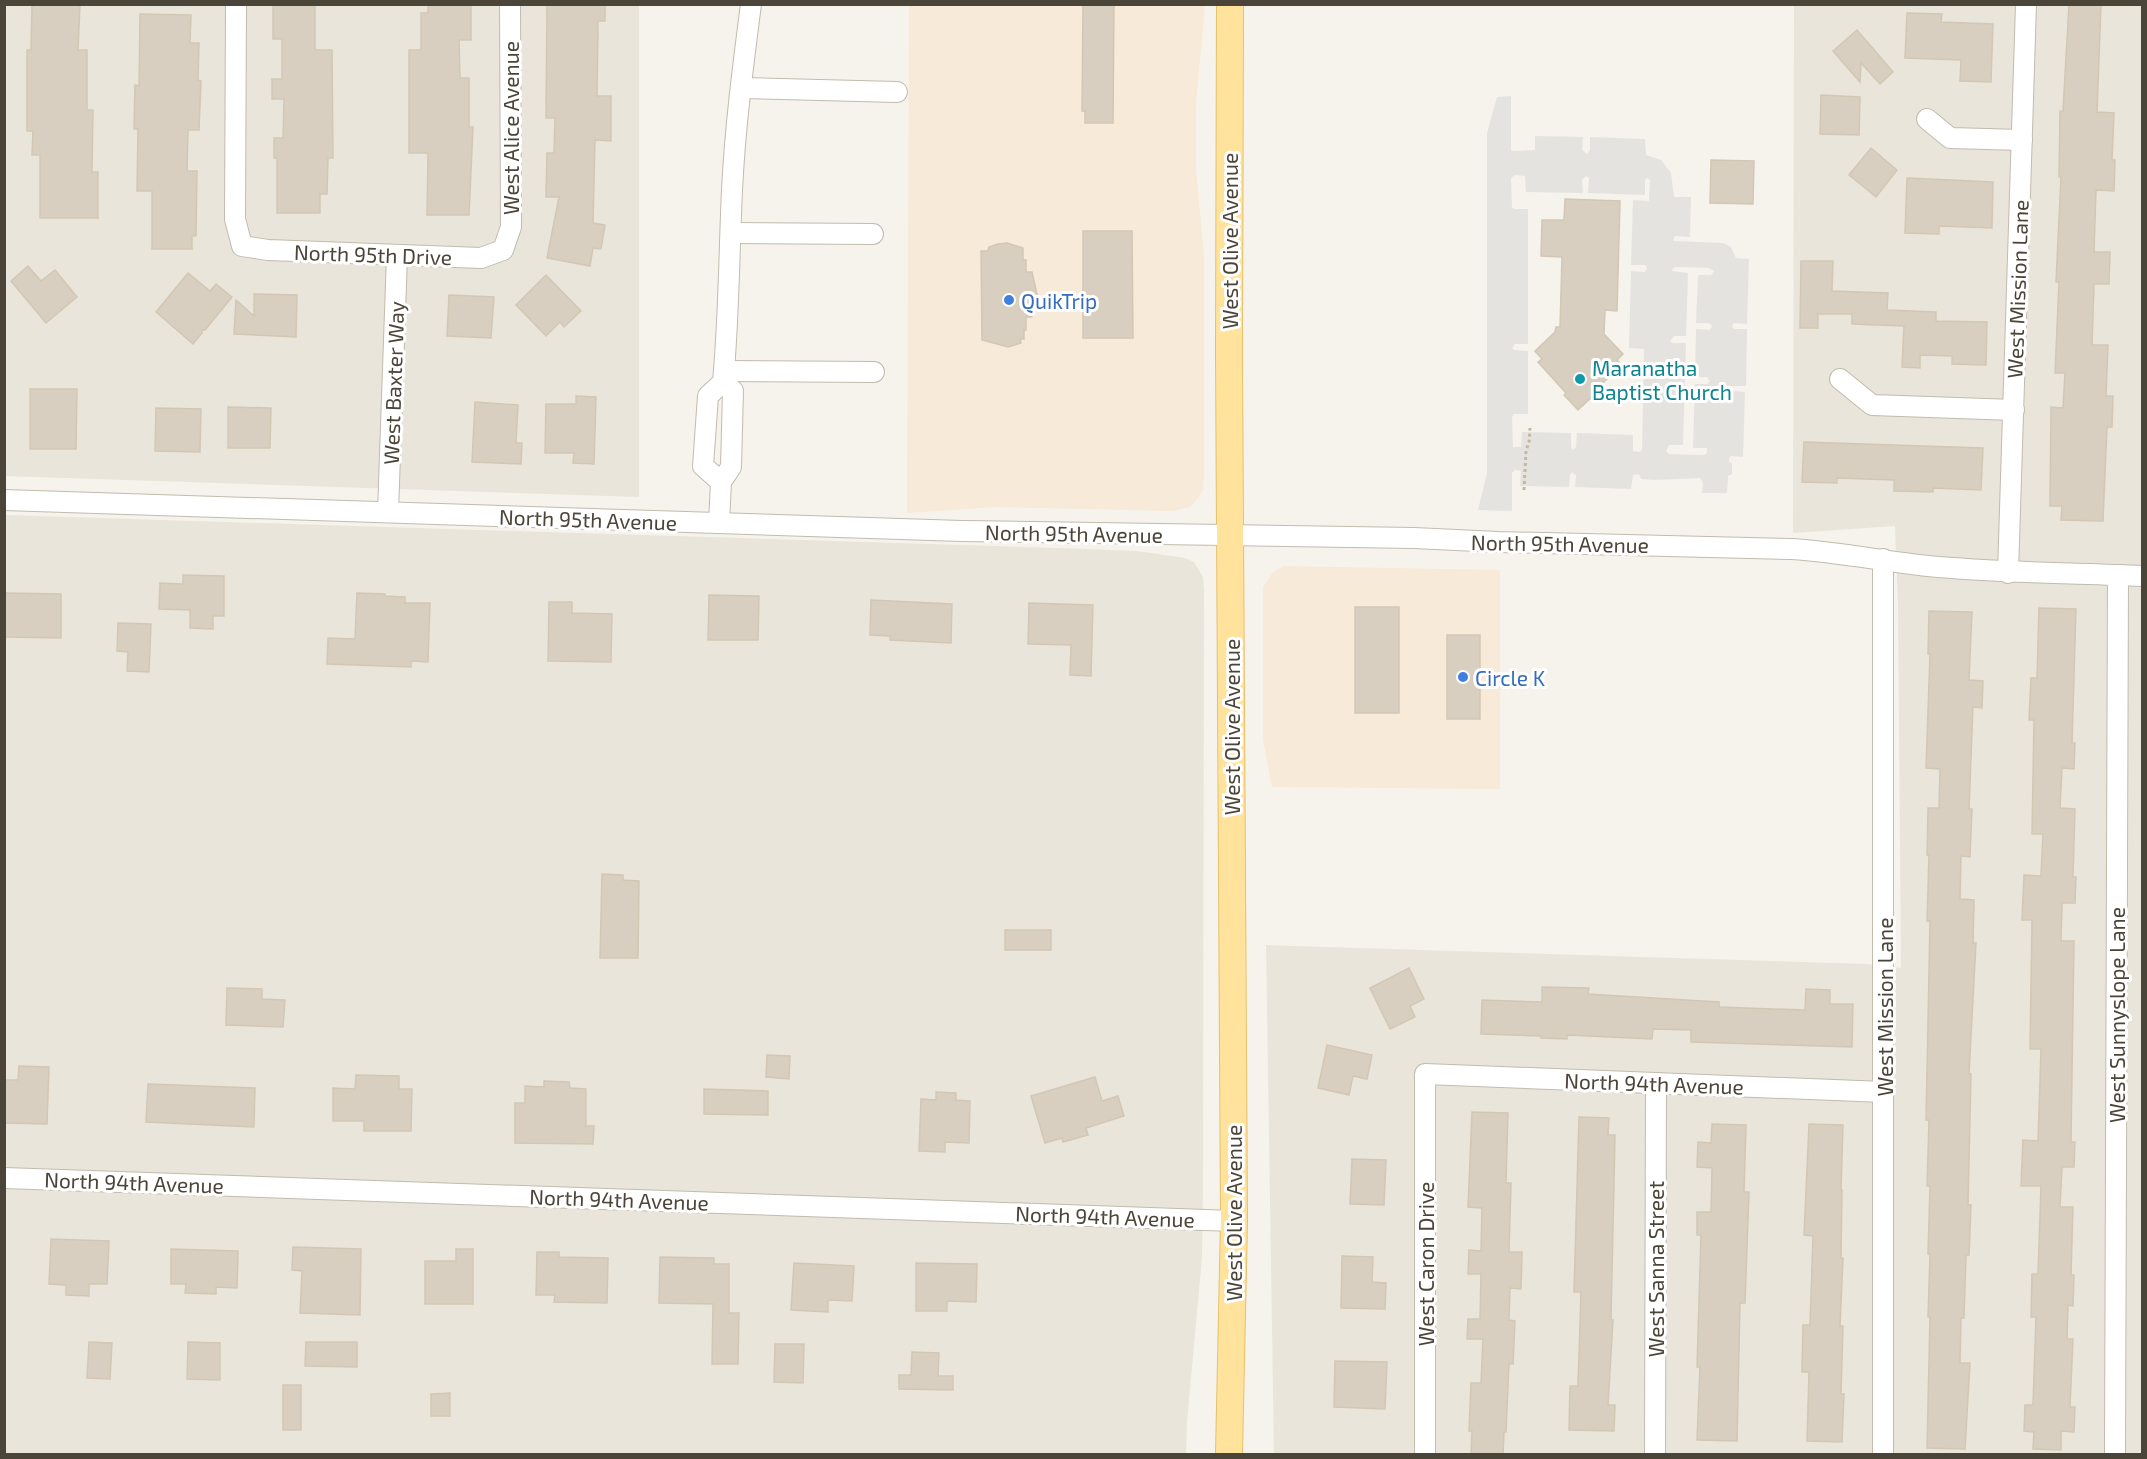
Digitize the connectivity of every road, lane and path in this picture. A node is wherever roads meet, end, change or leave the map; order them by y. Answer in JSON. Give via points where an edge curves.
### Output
{"nodes":[{"id":1,"x":236,"y":4,"type":"edge"},
{"id":2,"x":510,"y":4,"type":"edge"},
{"id":3,"x":751,"y":4,"type":"edge"},
{"id":4,"x":1230,"y":4,"type":"edge"},
{"id":5,"x":2026,"y":4,"type":"edge"},
{"id":6,"x":742,"y":88,"type":"junction"},
{"id":7,"x":897,"y":92,"type":"dead end"},
{"id":8,"x":1927,"y":119,"type":"dead end"},
{"id":9,"x":2022,"y":140,"type":"junction"},
{"id":10,"x":731,"y":233,"type":"junction"},
{"id":11,"x":873,"y":234,"type":"dead end"},
{"id":12,"x":503,"y":250,"type":"joint"},
{"id":13,"x":397,"y":255,"type":"junction"},
{"id":14,"x":874,"y":372,"type":"dead end"},
{"id":15,"x":724,"y":377,"type":"junction"},
{"id":16,"x":1840,"y":379,"type":"dead end"},
{"id":17,"x":2014,"y":410,"type":"junction"},
{"id":18,"x":1530,"y":428,"type":"dead end"},
{"id":19,"x":721,"y":482,"type":"junction"},
{"id":20,"x":1524,"y":490,"type":"dead end"},
{"id":21,"x":4,"y":500,"type":"edge"},
{"id":22,"x":388,"y":512,"type":"junction"},
{"id":23,"x":719,"y":523,"type":"junction"},
{"id":24,"x":1230,"y":535,"type":"junction"},
{"id":25,"x":1883,"y":559,"type":"junction"},
{"id":26,"x":2008,"y":573,"type":"junction"},
{"id":27,"x":2118,"y":575,"type":"junction"},
{"id":28,"x":2142,"y":576,"type":"edge"},
{"id":29,"x":1425,"y":1074,"type":"joint"},
{"id":30,"x":1656,"y":1083,"type":"junction"},
{"id":31,"x":1884,"y":1092,"type":"junction"},
{"id":32,"x":4,"y":1178,"type":"edge"},
{"id":33,"x":1234,"y":1221,"type":"junction"},
{"id":34,"x":1231,"y":1453,"type":"edge"},
{"id":35,"x":1425,"y":1455,"type":"edge"},
{"id":36,"x":1655,"y":1455,"type":"edge"},
{"id":37,"x":1883,"y":1455,"type":"edge"},
{"id":38,"x":2115,"y":1455,"type":"edge"}],
"edges":[{"from":1,"to":13,"type":"street","name":"North 95th Drive","via":[[235,219],[242,246]]},
{"from":2,"to":12,"type":"street","name":"West Alice Avenue","via":[[511,227]]},
{"from":3,"to":6,"type":"street"},
{"from":4,"to":24,"type":"main road","name":"West Olive Avenue"},
{"from":5,"to":9,"type":"street","name":"West Mission Lane"},
{"from":6,"to":7,"type":"street"},
{"from":6,"to":10,"type":"street"},
{"from":8,"to":9,"type":"street","via":[[1950,138]]},
{"from":9,"to":17,"type":"street","name":"West Mission Lane"},
{"from":10,"to":11,"type":"street"},
{"from":10,"to":15,"type":"street"},
{"from":12,"to":13,"type":"street","name":"North 95th Drive","via":[[481,258]]},
{"from":13,"to":22,"type":"street","name":"West Baxter Way"},
{"from":14,"to":15,"type":"street"},
{"from":15,"to":19,"type":"street","via":[[733,391],[731,467]]},
{"from":15,"to":19,"type":"street","via":[[708,396],[703,466]]},
{"from":16,"to":17,"type":"street","via":[[1872,405]]},
{"from":17,"to":26,"type":"street","name":"West Mission Lane"},
{"from":18,"to":20,"type":"path"},
{"from":19,"to":23,"type":"street"},
{"from":21,"to":22,"type":"street","name":"North 95th Avenue"},
{"from":22,"to":23,"type":"street","name":"North 95th Avenue"},
{"from":23,"to":24,"type":"street","name":"North 95th Avenue"},
{"from":24,"to":25,"type":"street","name":"North 95th Avenue","via":[[1792,549]]},
{"from":24,"to":33,"type":"main road","name":"West Olive Avenue"},
{"from":25,"to":26,"type":"street","name":"North 95th Avenue"},
{"from":25,"to":31,"type":"street","name":"West Mission Lane"},
{"from":26,"to":27,"type":"street","name":"North 95th Avenue"},
{"from":27,"to":28,"type":"street","name":"North 95th Avenue"},
{"from":27,"to":38,"type":"street","name":"West Sunnyslope Lane"},
{"from":29,"to":30,"type":"street","name":"North 94th Avenue"},
{"from":29,"to":35,"type":"street","name":"West Caron Drive"},
{"from":30,"to":31,"type":"street","name":"North 94th Avenue"},
{"from":30,"to":36,"type":"street","name":"West Sanna Street"},
{"from":31,"to":37,"type":"street","name":"West Mission Lane"},
{"from":32,"to":33,"type":"street","name":"North 94th Avenue"},
{"from":33,"to":34,"type":"main road","name":"West Olive Avenue"}]}
